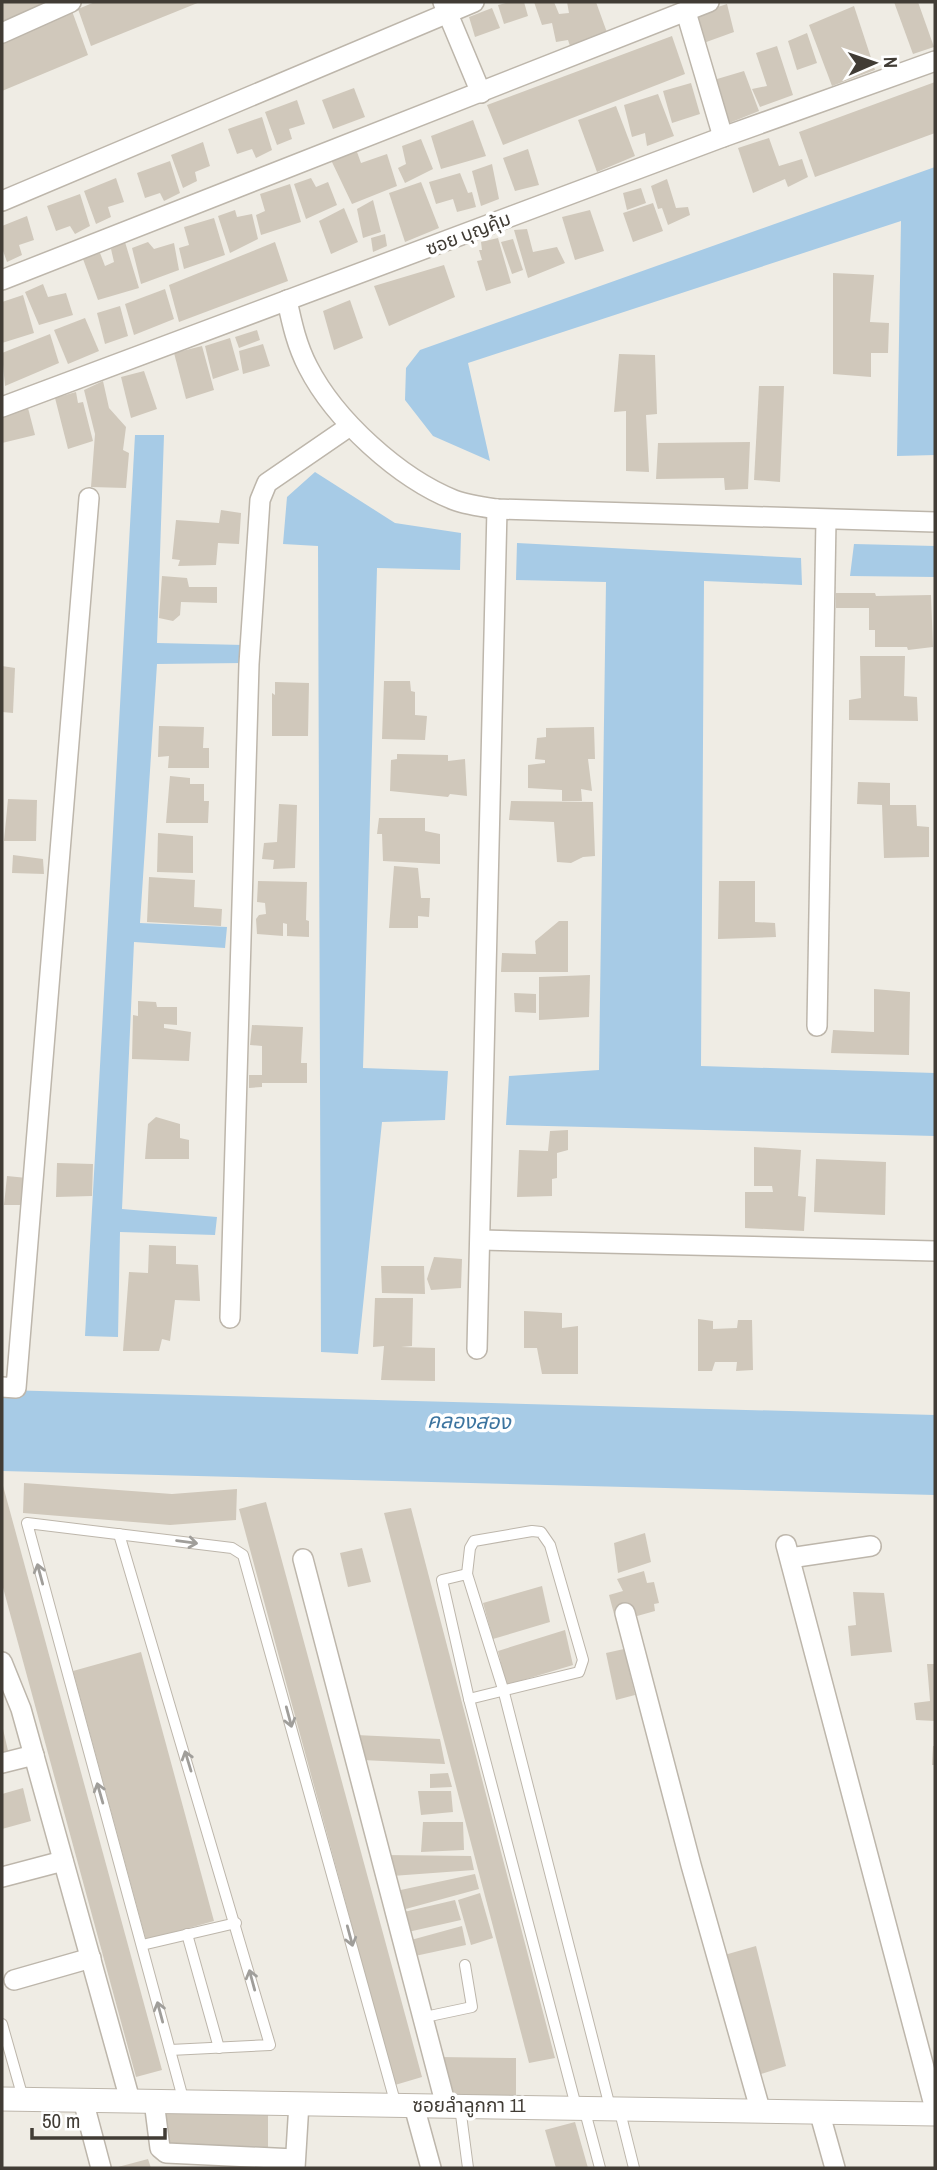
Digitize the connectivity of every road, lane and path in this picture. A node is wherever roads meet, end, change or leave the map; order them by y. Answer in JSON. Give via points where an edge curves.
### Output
{"nodes":[{"id":1,"x":71,"y":2,"type":"edge"},
{"id":2,"x":474,"y":2,"type":"edge"},
{"id":3,"x":709,"y":2,"type":"edge"},
{"id":4,"x":445,"y":7,"type":"edge"},
{"id":5,"x":686,"y":12,"type":"junction"},
{"id":6,"x":2,"y":33,"type":"edge"},
{"id":7,"x":935,"y":61,"type":"edge"},
{"id":8,"x":481,"y":93,"type":"junction"},
{"id":9,"x":723,"y":137,"type":"junction"},
{"id":10,"x":2,"y":201,"type":"edge"},
{"id":11,"x":2,"y":280,"type":"edge"},
{"id":12,"x":287,"y":300,"type":"junction"},
{"id":13,"x":2,"y":407,"type":"edge"},
{"id":14,"x":350,"y":426,"type":"junction"},
{"id":15,"x":89,"y":498,"type":"dead end"},
{"id":16,"x":497,"y":509,"type":"junction"},
{"id":17,"x":826,"y":520,"type":"junction"},
{"id":18,"x":935,"y":522,"type":"edge"},
{"id":19,"x":817,"y":1026,"type":"dead end"},
{"id":20,"x":482,"y":1240,"type":"junction"},
{"id":21,"x":935,"y":1251,"type":"edge"},
{"id":22,"x":230,"y":1318,"type":"dead end"},
{"id":23,"x":477,"y":1349,"type":"dead end"},
{"id":24,"x":2,"y":1387,"type":"edge"},
{"id":25,"x":119,"y":1534,"type":"junction"},
{"id":26,"x":871,"y":1546,"type":"dead end"},
{"id":27,"x":303,"y":1559,"type":"dead end"},
{"id":28,"x":467,"y":1574,"type":"junction"},
{"id":29,"x":625,"y":1613,"type":"dead end"},
{"id":30,"x":2,"y":1662,"type":"edge"},
{"id":31,"x":503,"y":1689,"type":"junction"},
{"id":32,"x":468,"y":1699,"type":"junction"},
{"id":33,"x":34,"y":1755,"type":"junction"},
{"id":34,"x":2,"y":1763,"type":"edge"},
{"id":35,"x":63,"y":1861,"type":"junction"},
{"id":36,"x":2,"y":1877,"type":"edge"},
{"id":37,"x":236,"y":1923,"type":"junction"},
{"id":38,"x":187,"y":1934,"type":"junction"},
{"id":39,"x":142,"y":1945,"type":"junction"},
{"id":40,"x":91,"y":1958,"type":"junction"},
{"id":41,"x":465,"y":1965,"type":"dead end"},
{"id":42,"x":14,"y":1980,"type":"dead end"},
{"id":43,"x":425,"y":2017,"type":"junction"},
{"id":44,"x":2,"y":2024,"type":"edge"},
{"id":45,"x":219,"y":2048,"type":"junction"},
{"id":46,"x":170,"y":2050,"type":"junction"},
{"id":47,"x":12,"y":2099,"type":"edge"},
{"id":48,"x":83,"y":2100,"type":"junction"},
{"id":49,"x":130,"y":2100,"type":"junction"},
{"id":50,"x":155,"y":2101,"type":"junction"},
{"id":51,"x":184,"y":2102,"type":"junction"},
{"id":52,"x":299,"y":2103,"type":"junction"},
{"id":53,"x":405,"y":2105,"type":"junction"},
{"id":54,"x":453,"y":2106,"type":"junction"},
{"id":55,"x":580,"y":2106,"type":"junction"},
{"id":56,"x":614,"y":2108,"type":"junction"},
{"id":57,"x":760,"y":2109,"type":"junction"},
{"id":58,"x":819,"y":2111,"type":"junction"},
{"id":59,"x":935,"y":2112,"type":"edge"},
{"id":60,"x":295,"y":2164,"type":"edge"},
{"id":61,"x":101,"y":2168,"type":"edge"},
{"id":62,"x":431,"y":2168,"type":"edge"},
{"id":63,"x":468,"y":2168,"type":"edge"},
{"id":64,"x":600,"y":2168,"type":"edge"},
{"id":65,"x":634,"y":2168,"type":"edge"},
{"id":66,"x":835,"y":2168,"type":"edge"}],
"edges":[{"from":1,"to":6,"type":"street"},
{"from":2,"to":4,"type":"street"},
{"from":3,"to":5,"type":"street"},
{"from":4,"to":8,"type":"street"},
{"from":4,"to":10,"type":"street"},
{"from":5,"to":8,"type":"street"},
{"from":5,"to":9,"type":"street"},
{"from":7,"to":9,"type":"street","name":"ซอย บุญคุ้ม"},
{"from":8,"to":11,"type":"street"},
{"from":9,"to":12,"type":"street","name":"ซอย บุญคุ้ม"},
{"from":12,"to":13,"type":"street","name":"ซอย บุญคุ้ม"},
{"from":12,"to":14,"type":"street","via":[[294,334],[309,369]]},
{"from":14,"to":16,"type":"street","via":[[413,478],[457,501]]},
{"from":14,"to":22,"type":"street","via":[[267,484],[260,500],[248,664]]},
{"from":15,"to":24,"type":"street","via":[[16,1388]]},
{"from":16,"to":17,"type":"street"},
{"from":16,"to":20,"type":"street"},
{"from":17,"to":18,"type":"street"},
{"from":17,"to":19,"type":"street"},
{"from":20,"to":21,"type":"street"},
{"from":20,"to":23,"type":"street"},
{"from":37,"to":25,"type":"lane","one_way":true},
{"from":39,"to":25,"type":"lane","one_way":true,"via":[[27,1523]]},
{"from":25,"to":53,"type":"lane","one_way":true,"via":[[232,1548],[243,1555]]},
{"from":26,"to":59,"type":"street","via":[[788,1551]]},
{"from":27,"to":43,"type":"street"},
{"from":28,"to":31,"type":"lane"},
{"from":28,"to":31,"type":"lane","via":[[474,1541],[541,1532],[550,1545],[575,1622],[583,1660],[579,1672]]},
{"from":28,"to":32,"type":"lane","via":[[440,1582]]},
{"from":29,"to":57,"type":"street"},
{"from":30,"to":33,"type":"street"},
{"from":31,"to":32,"type":"lane"},
{"from":31,"to":56,"type":"lane"},
{"from":32,"to":55,"type":"lane"},
{"from":33,"to":34,"type":"street"},
{"from":33,"to":35,"type":"street"},
{"from":35,"to":36,"type":"street"},
{"from":35,"to":40,"type":"street"},
{"from":37,"to":38,"type":"lane"},
{"from":45,"to":37,"type":"lane","one_way":true,"via":[[270,2045]]},
{"from":38,"to":39,"type":"lane"},
{"from":38,"to":45,"type":"lane"},
{"from":46,"to":39,"type":"lane","one_way":true},
{"from":40,"to":42,"type":"street"},
{"from":40,"to":49,"type":"street"},
{"from":41,"to":43,"type":"lane","via":[[472,2007]]},
{"from":43,"to":54,"type":"street"},
{"from":44,"to":47,"type":"lane"},
{"from":45,"to":46,"type":"lane"},
{"from":46,"to":51,"type":"lane"},
{"from":47,"to":48,"type":"street","name":"ซอยลำลูกกา 11"},
{"from":48,"to":49,"type":"street","name":"ซอยลำลูกกา 11"},
{"from":48,"to":61,"type":"street"},
{"from":49,"to":50,"type":"street","name":"ซอยลำลูกกา 11"},
{"from":50,"to":51,"type":"street","name":"ซอยลำลูกกา 11"},
{"from":50,"to":60,"type":"street","via":[[160,2148],[166,2153]]},
{"from":51,"to":52,"type":"street","name":"ซอยลำลูกกา 11"},
{"from":52,"to":53,"type":"street","name":"ซอยลำลูกกา 11"},
{"from":52,"to":60,"type":"street"},
{"from":53,"to":54,"type":"street","name":"ซอยลำลูกกา 11"},
{"from":53,"to":62,"type":"street"},
{"from":54,"to":55,"type":"street","name":"ซอยลำลูกกา 11"},
{"from":54,"to":63,"type":"lane"},
{"from":55,"to":56,"type":"street","name":"ซอยลำลูกกา 11"},
{"from":55,"to":64,"type":"lane"},
{"from":56,"to":57,"type":"street","name":"ซอยลำลูกกา 11"},
{"from":56,"to":65,"type":"lane"},
{"from":57,"to":58,"type":"street","name":"ซอยลำลูกกา 11"},
{"from":58,"to":59,"type":"street","name":"ซอยลำลูกกา 11"},
{"from":58,"to":66,"type":"street"}]}
